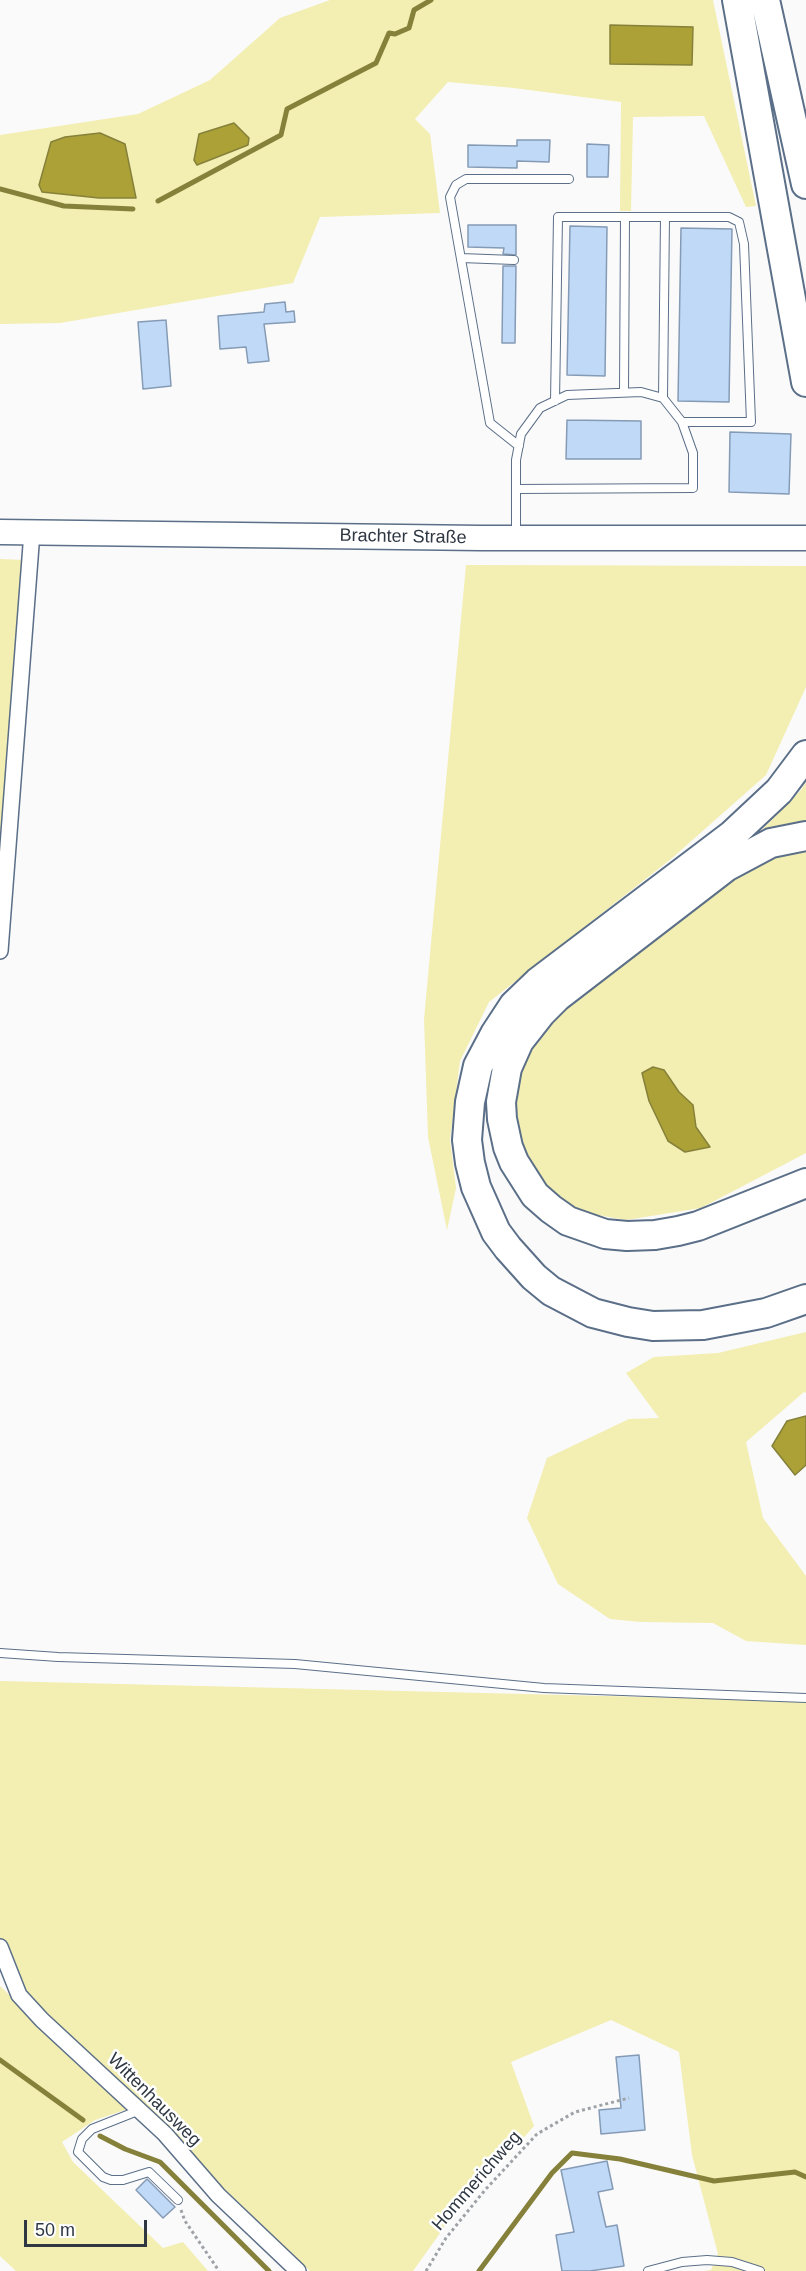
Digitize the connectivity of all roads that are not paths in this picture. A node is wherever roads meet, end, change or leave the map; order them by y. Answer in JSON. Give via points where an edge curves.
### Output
{"nodes":[{"id":1,"x":737,"y":0,"type":"edge"},
{"id":2,"x":765,"y":0,"type":"edge"},
{"id":3,"x":568,"y":179,"type":"dead end"},
{"id":4,"x":806,"y":184,"type":"edge"},
{"id":5,"x":625,"y":217,"type":"junction"},
{"id":6,"x":665,"y":217,"type":"junction"},
{"id":7,"x":461,"y":258,"type":"junction"},
{"id":8,"x":514,"y":260,"type":"dead end"},
{"id":9,"x":806,"y":382,"type":"edge"},
{"id":10,"x":624,"y":392,"type":"junction"},
{"id":11,"x":663,"y":398,"type":"junction"},
{"id":12,"x":555,"y":401,"type":"junction"},
{"id":13,"x":682,"y":422,"type":"junction"},
{"id":14,"x":519,"y":446,"type":"junction"},
{"id":15,"x":516,"y":489,"type":"junction"},
{"id":16,"x":0,"y":532,"type":"edge"},
{"id":17,"x":32,"y":532,"type":"junction"},
{"id":18,"x":516,"y":538,"type":"junction"},
{"id":19,"x":806,"y":538,"type":"edge"},
{"id":20,"x":806,"y":755,"type":"edge"},
{"id":21,"x":806,"y":836,"type":"edge"},
{"id":22,"x":0,"y":951,"type":"edge"},
{"id":23,"x":806,"y":1183,"type":"edge"},
{"id":24,"x":806,"y":1299,"type":"edge"},
{"id":25,"x":0,"y":1653,"type":"edge"},
{"id":26,"x":806,"y":1698,"type":"edge"},
{"id":27,"x":0,"y":1947,"type":"edge"},
{"id":28,"x":140,"y":2110,"type":"junction"},
{"id":29,"x":178,"y":2200,"type":"road end"},
{"id":30,"x":298,"y":2271,"type":"edge"},
{"id":31,"x":648,"y":2271,"type":"edge"},
{"id":32,"x":760,"y":2271,"type":"edge"}],
"edges":[{"from":1,"to":9,"type":"highway"},
{"from":2,"to":4,"type":"highway"},
{"from":3,"to":7,"type":"lane","via":[[466,179],[456,185],[450,196]]},
{"from":5,"to":6,"type":"lane"},
{"from":5,"to":10,"type":"lane"},
{"from":5,"to":12,"type":"lane","via":[[558,217]]},
{"from":6,"to":11,"type":"lane"},
{"from":6,"to":13,"type":"lane","via":[[729,217],[739,222],[744,244],[751,422]]},
{"from":7,"to":8,"type":"lane"},
{"from":7,"to":14,"type":"lane","via":[[490,423]]},
{"from":10,"to":11,"type":"lane"},
{"from":10,"to":12,"type":"lane","via":[[567,394]]},
{"from":11,"to":13,"type":"lane"},
{"from":12,"to":14,"type":"lane","via":[[540,408],[521,434]]},
{"from":13,"to":15,"type":"lane","via":[[693,453],[693,488]]},
{"from":14,"to":15,"type":"lane"},
{"from":15,"to":18,"type":"lane"},
{"from":16,"to":17,"type":"main road","name":"Brachter Straße"},
{"from":17,"to":18,"type":"main road","name":"Brachter Straße"},
{"from":17,"to":22,"type":"street"},
{"from":18,"to":19,"type":"main road","name":"Brachter Straße"},
{"from":20,"to":24,"type":"highway","via":[[779,791],[732,835],[538,982],[514,1005],[478,1066],[467,1140],[476,1187],[496,1232],[534,1277],[551,1291],[593,1313],[653,1326],[703,1325],[766,1313]]},
{"from":21,"to":23,"type":"highway","via":[[771,843],[726,867],[557,997],[540,1012],[519,1041],[507,1068],[501,1102],[511,1155],[535,1195],[568,1221],[605,1234],[645,1236],[698,1226]]},
{"from":25,"to":26,"type":"lane","via":[[295,1664],[544,1688]]},
{"from":27,"to":28,"type":"street","name":"Wittenhausweg","via":[[19,1995]]},
{"from":28,"to":29,"type":"lane","via":[[92,2129],[82,2139],[78,2152],[111,2180],[148,2172]]},
{"from":28,"to":30,"type":"street","name":"Wittenhausweg","via":[[218,2195]]},
{"from":31,"to":32,"type":"lane","via":[[706,2260],[732,2262]]}]}
